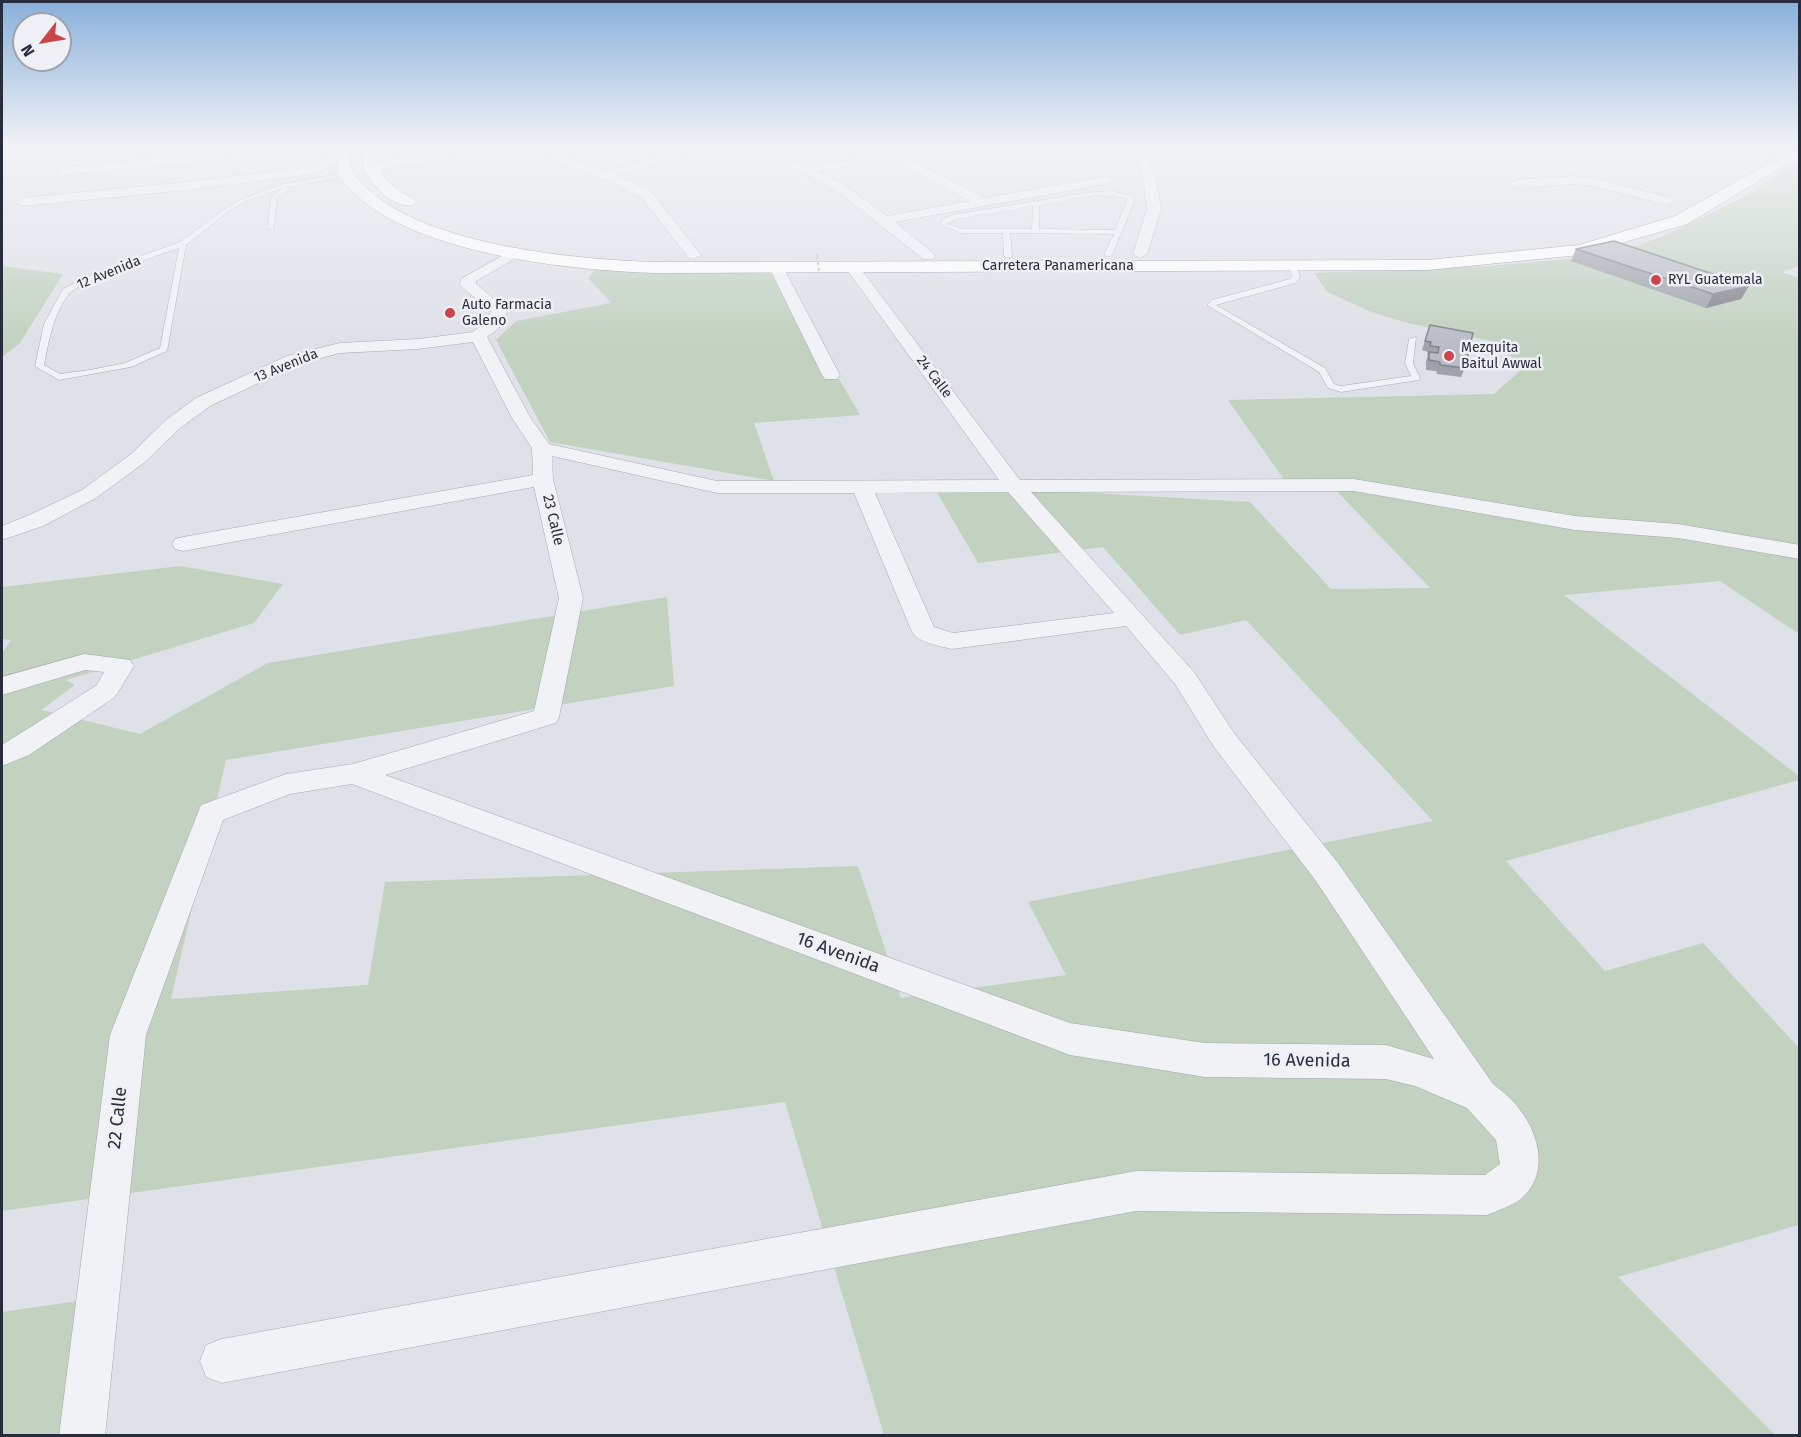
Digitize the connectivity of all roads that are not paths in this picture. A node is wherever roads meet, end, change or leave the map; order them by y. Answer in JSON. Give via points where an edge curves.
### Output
{"nodes":[{"id":1,"x":224,"y":212,"type":"edge"},
{"id":2,"x":273,"y":212,"type":"edge"},
{"id":3,"x":388,"y":212,"type":"edge"},
{"id":4,"x":428,"y":212,"type":"edge"},
{"id":5,"x":660,"y":212,"type":"edge"},
{"id":6,"x":873,"y":212,"type":"edge"},
{"id":7,"x":928,"y":212,"type":"edge"},
{"id":8,"x":983,"y":212,"type":"edge"},
{"id":9,"x":1036,"y":212,"type":"edge"},
{"id":10,"x":1127,"y":212,"type":"edge"},
{"id":11,"x":1153,"y":212,"type":"edge"},
{"id":12,"x":1694,"y":212,"type":"edge"},
{"id":13,"x":885,"y":220,"type":"junction"},
{"id":14,"x":271,"y":230,"type":"dead end"},
{"id":15,"x":1005,"y":231,"type":"junction"},
{"id":16,"x":1035,"y":232,"type":"junction"},
{"id":17,"x":1119,"y":232,"type":"junction"},
{"id":18,"x":1575,"y":233,"type":"dead end"},
{"id":19,"x":183,"y":244,"type":"junction"},
{"id":20,"x":516,"y":252,"type":"junction"},
{"id":21,"x":694,"y":255,"type":"junction"},
{"id":22,"x":1108,"y":255,"type":"junction"},
{"id":23,"x":1140,"y":255,"type":"junction"},
{"id":24,"x":928,"y":256,"type":"junction"},
{"id":25,"x":1008,"y":256,"type":"junction"},
{"id":26,"x":1292,"y":266,"type":"junction"},
{"id":27,"x":776,"y":267,"type":"junction"},
{"id":28,"x":852,"y":267,"type":"junction"},
{"id":29,"x":478,"y":336,"type":"junction"},
{"id":30,"x":1413,"y":339,"type":"dead end"},
{"id":31,"x":831,"y":375,"type":"dead end"},
{"id":32,"x":542,"y":448,"type":"junction"},
{"id":33,"x":543,"y":479,"type":"junction"},
{"id":34,"x":862,"y":487,"type":"junction"},
{"id":35,"x":1015,"y":487,"type":"junction"},
{"id":36,"x":2,"y":532,"type":"edge"},
{"id":37,"x":183,"y":544,"type":"dead end"},
{"id":38,"x":1800,"y":552,"type":"edge"},
{"id":39,"x":1132,"y":618,"type":"junction"},
{"id":40,"x":2,"y":686,"type":"edge"},
{"id":41,"x":2,"y":756,"type":"edge"},
{"id":42,"x":353,"y":774,"type":"junction"},
{"id":43,"x":211,"y":813,"type":"joint"},
{"id":44,"x":1480,"y":1096,"type":"junction"},
{"id":45,"x":222,"y":1361,"type":"dead end"},
{"id":46,"x":82,"y":1436,"type":"edge"}],
"edges":[{"from":1,"to":19,"type":"lane","name":"12 Avenida"},
{"from":2,"to":14,"type":"lane"},
{"from":3,"to":20,"type":"highway","name":"Carretera Panamericana","via":[[470,242]]},
{"from":4,"to":21,"type":"highway","name":"Carretera Panamericana","via":[[512,237],[569,247]]},
{"from":5,"to":21,"type":"street"},
{"from":6,"to":13,"type":"street"},
{"from":7,"to":13,"type":"street"},
{"from":8,"to":15,"type":"lane","via":[[944,221],[944,225],[952,230]]},
{"from":9,"to":16,"type":"lane"},
{"from":10,"to":17,"type":"lane"},
{"from":11,"to":23,"type":"street"},
{"from":12,"to":26,"type":"highway","name":"Carretera Panamericana","via":[[1681,220],[1580,250],[1428,265]]},
{"from":13,"to":24,"type":"street"},
{"from":15,"to":16,"type":"lane"},
{"from":15,"to":25,"type":"lane"},
{"from":16,"to":17,"type":"lane"},
{"from":17,"to":22,"type":"lane"},
{"from":18,"to":23,"type":"highway","name":"Carretera Panamericana","via":[[1554,240],[1402,252]]},
{"from":19,"to":19,"type":"lane","name":"12 Avenida","via":[[105,272],[66,291],[48,324],[39,366],[59,377],[90,373],[128,365],[165,349]]},
{"from":20,"to":27,"type":"highway","name":"Carretera Panamericana","via":[[623,266]]},
{"from":20,"to":29,"type":"street","via":[[469,279],[468,285],[500,310],[493,325]]},
{"from":21,"to":24,"type":"highway","name":"Carretera Panamericana"},
{"from":22,"to":23,"type":"highway","name":"Carretera Panamericana"},
{"from":22,"to":25,"type":"highway","name":"Carretera Panamericana"},
{"from":24,"to":25,"type":"highway","name":"Carretera Panamericana"},
{"from":26,"to":28,"type":"highway","name":"Carretera Panamericana"},
{"from":26,"to":30,"type":"lane","via":[[1296,277],[1293,281],[1211,305],[1322,370],[1331,386],[1341,389],[1416,378],[1409,363]]},
{"from":27,"to":28,"type":"highway","name":"Carretera Panamericana"},
{"from":27,"to":31,"type":"street"},
{"from":28,"to":35,"type":"street","name":"24 Calle"},
{"from":29,"to":32,"type":"street"},
{"from":29,"to":36,"type":"street","name":"13 Avenida","via":[[340,348],[293,360],[204,402],[89,494],[35,521]]},
{"from":32,"to":33,"type":"street","name":"23 Calle"},
{"from":32,"to":34,"type":"street","via":[[717,487]]},
{"from":33,"to":37,"type":"street"},
{"from":33,"to":42,"type":"street","name":"23 Calle","via":[[571,598],[546,717]]},
{"from":34,"to":35,"type":"street"},
{"from":34,"to":39,"type":"street","via":[[924,632],[952,641]]},
{"from":35,"to":38,"type":"street","via":[[1354,485],[1575,523],[1678,531]]},
{"from":35,"to":39,"type":"street","name":"24 Calle"},
{"from":39,"to":44,"type":"street","name":"24 Calle","via":[[1185,678],[1224,740],[1327,872]]},
{"from":40,"to":41,"type":"street","via":[[84,662],[121,666],[106,691]]},
{"from":42,"to":43,"type":"street","name":"16 Avenida","via":[[286,784]]},
{"from":42,"to":44,"type":"street","name":"16 Avenida","via":[[1070,1039],[1205,1060],[1386,1062],[1419,1070]]},
{"from":43,"to":46,"type":"street","name":"22 Calle","via":[[128,1035]]},
{"from":44,"to":45,"type":"street","via":[[1510,1123],[1519,1148],[1520,1171],[1488,1195],[1136,1191]]}]}
